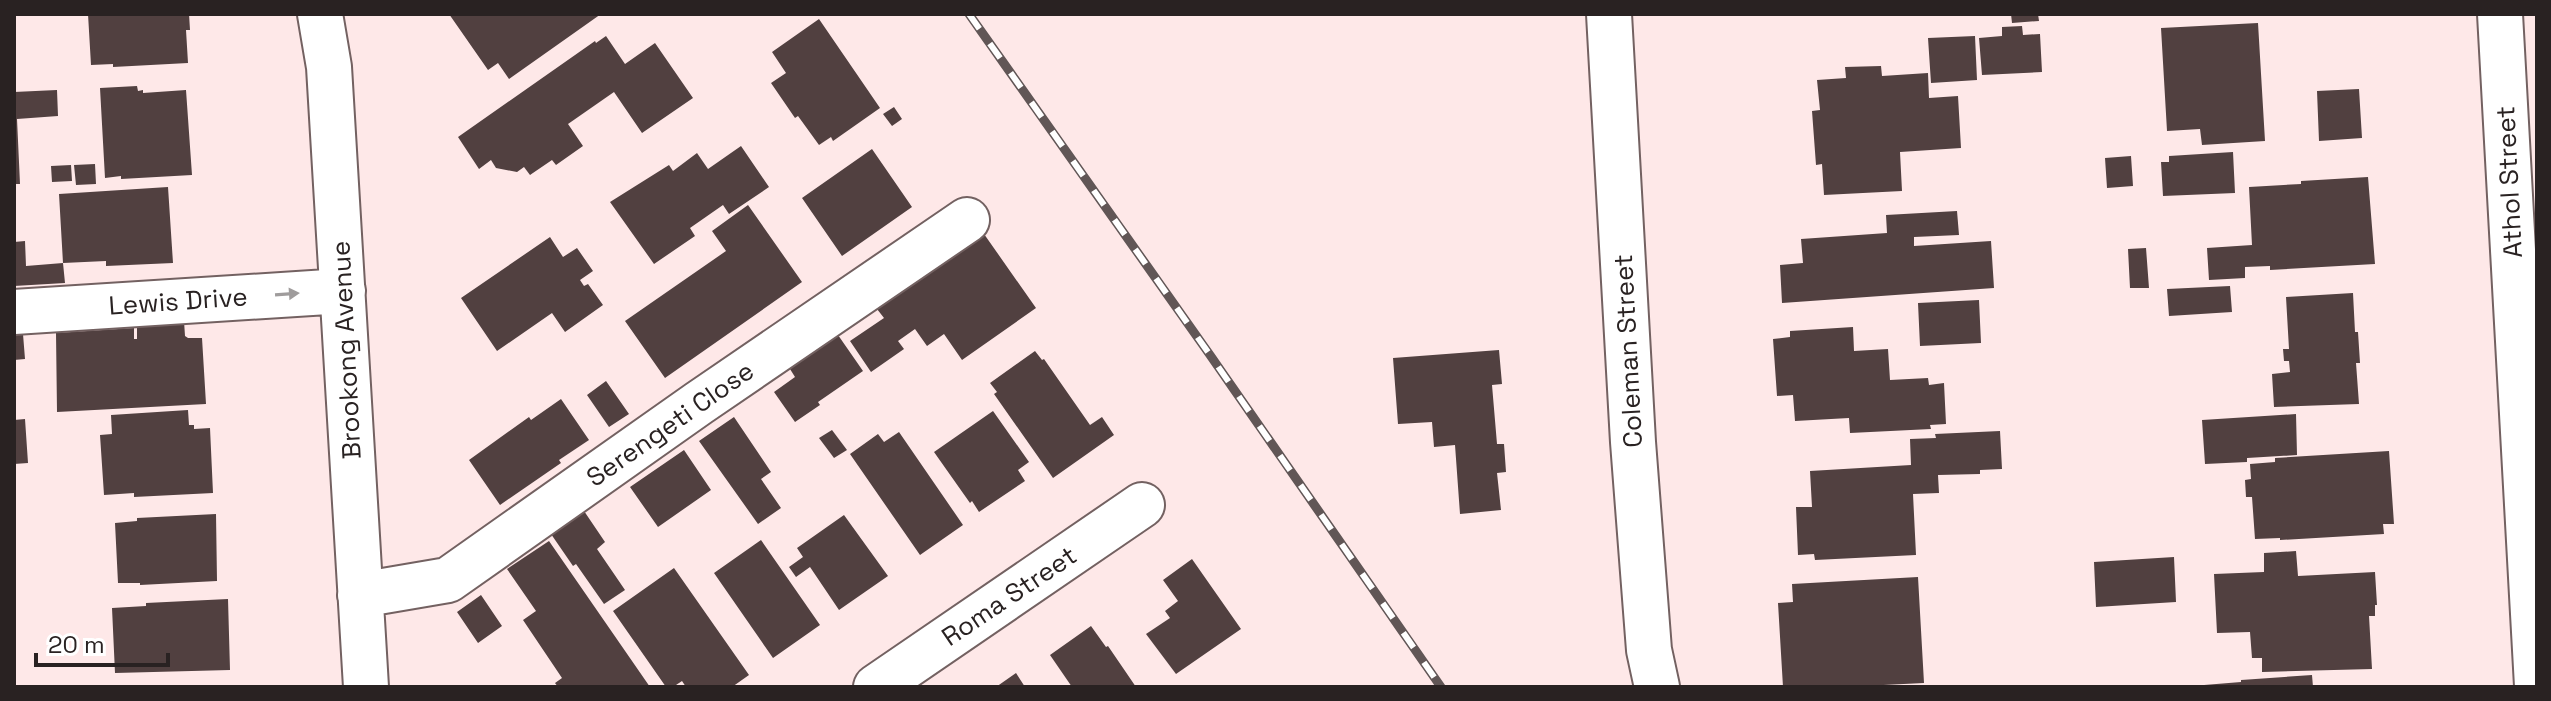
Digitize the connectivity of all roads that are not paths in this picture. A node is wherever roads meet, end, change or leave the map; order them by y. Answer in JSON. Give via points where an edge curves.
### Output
{"nodes":[{"id":1,"x":320,"y":14,"type":"edge"},
{"id":2,"x":1609,"y":14,"type":"edge"},
{"id":3,"x":2500,"y":14,"type":"edge"},
{"id":4,"x":967,"y":220,"type":"dead end"},
{"id":5,"x":343,"y":291,"type":"junction"},
{"id":6,"x":14,"y":312,"type":"edge"},
{"id":7,"x":1142,"y":505,"type":"dead end"},
{"id":8,"x":360,"y":595,"type":"junction"},
{"id":9,"x":2537,"y":686,"type":"edge"},
{"id":10,"x":366,"y":687,"type":"edge"},
{"id":11,"x":876,"y":687,"type":"edge"},
{"id":12,"x":1657,"y":687,"type":"edge"}],
"edges":[{"from":1,"to":5,"type":"street","name":"Brookong Avenue","via":[[329,67]]},
{"from":2,"to":12,"type":"street","name":"Coleman Street","via":[[1633,442],[1649,650]]},
{"from":3,"to":9,"type":"street","name":"Athol Street"},
{"from":4,"to":8,"type":"street","name":"Serengeti Close","via":[[448,580]]},
{"from":6,"to":5,"type":"street","name":"Lewis Drive","one_way":true},
{"from":5,"to":8,"type":"street","name":"Brookong Avenue"},
{"from":7,"to":11,"type":"street","name":"Roma Street"},
{"from":8,"to":10,"type":"street","name":"Brookong Avenue"}]}
